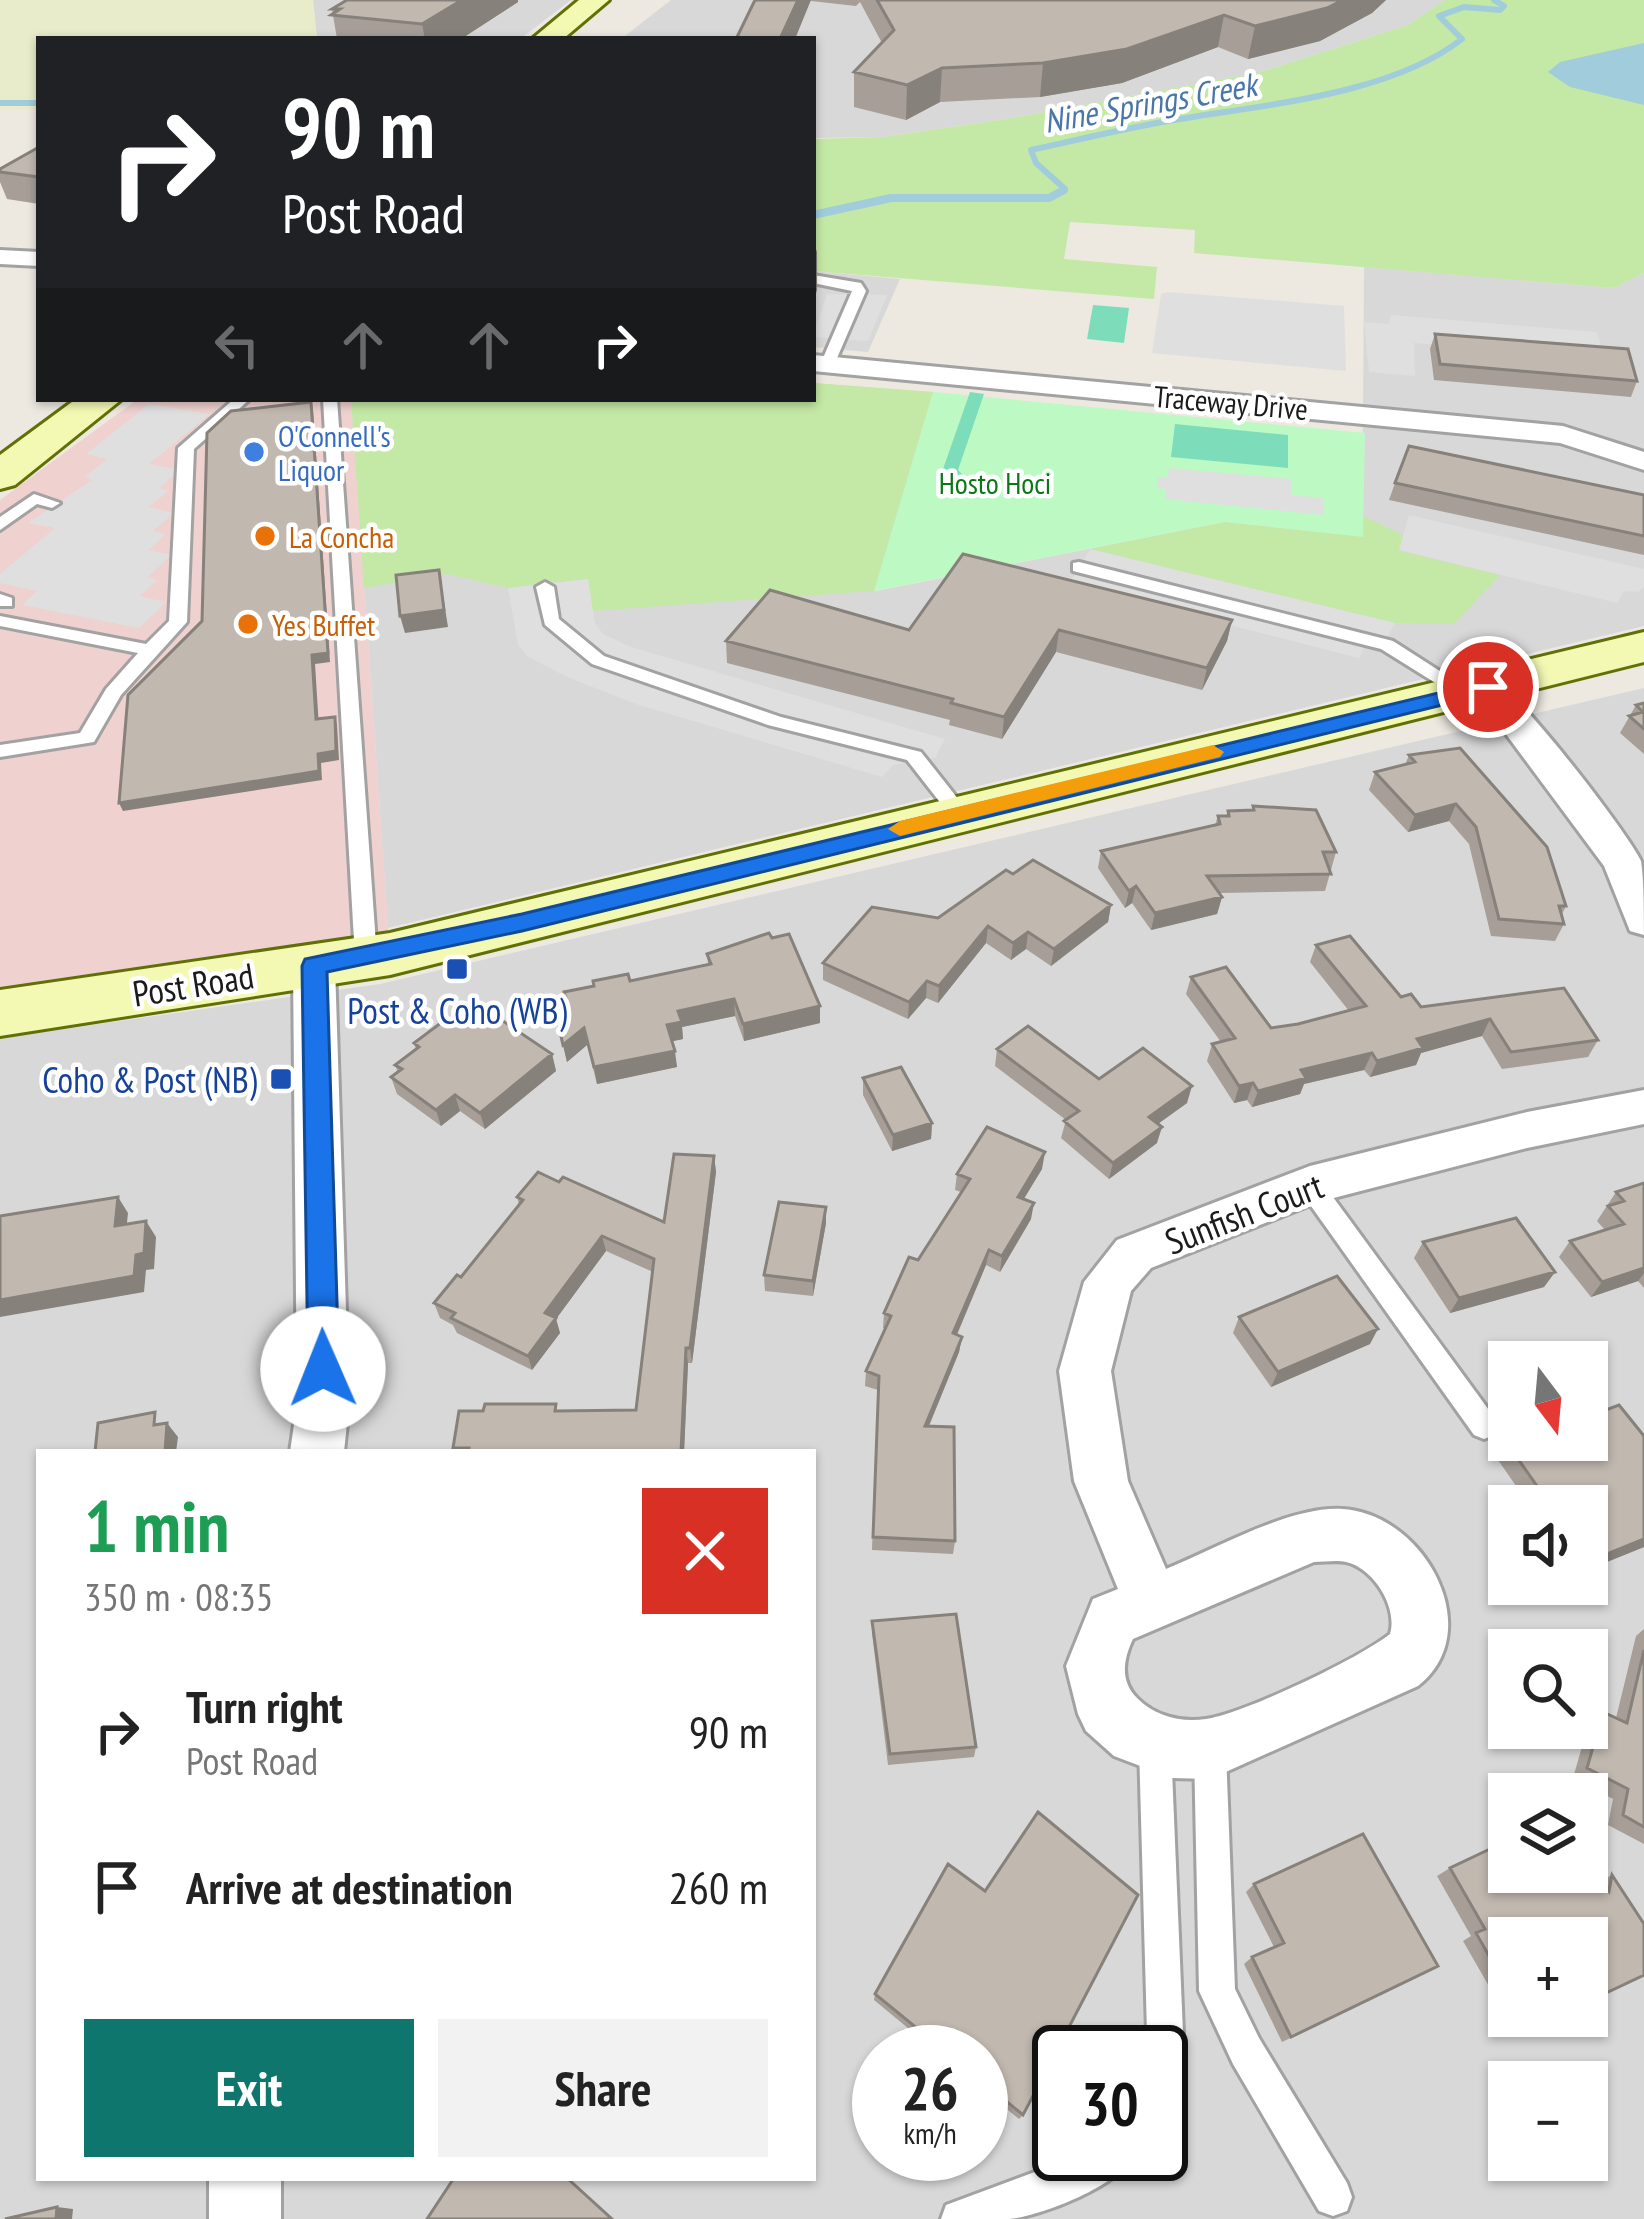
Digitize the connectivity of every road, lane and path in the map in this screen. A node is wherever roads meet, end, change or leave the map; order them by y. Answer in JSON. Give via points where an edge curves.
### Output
{"nodes":[{"id":1,"x":606,"y":6,"type":"edge"},
{"id":2,"x":551,"y":36,"type":"edge"},
{"id":3,"x":584,"y":36,"type":"edge"},
{"id":4,"x":0,"y":257,"type":"edge"},
{"id":5,"x":36,"y":259,"type":"edge"},
{"id":6,"x":816,"y":279,"type":"edge"},
{"id":7,"x":820,"y":364,"type":"edge"},
{"id":8,"x":98,"y":402,"type":"edge"},
{"id":9,"x":240,"y":402,"type":"edge"},
{"id":10,"x":330,"y":402,"type":"edge"},
{"id":11,"x":1644,"y":461,"type":"edge"},
{"id":12,"x":0,"y":476,"type":"edge"},
{"id":13,"x":52,"y":503,"type":"dead end"},
{"id":14,"x":0,"y":525,"type":"edge"},
{"id":15,"x":1079,"y":567,"type":"dead end"},
{"id":16,"x":545,"y":587,"type":"dead end"},
{"id":17,"x":2,"y":607,"type":"edge"},
{"id":18,"x":1644,"y":647,"type":"edge"},
{"id":19,"x":150,"y":650,"type":"junction"},
{"id":20,"x":1476,"y":690,"type":"junction"},
{"id":21,"x":0,"y":751,"type":"edge"},
{"id":22,"x":960,"y":814,"type":"junction"},
{"id":23,"x":1644,"y":921,"type":"edge"},
{"id":24,"x":340,"y":962,"type":"junction"},
{"id":25,"x":0,"y":1013,"type":"edge"},
{"id":26,"x":1644,"y":1108,"type":"edge"},
{"id":27,"x":1310,"y":1184,"type":"junction"},
{"id":28,"x":1484,"y":1426,"type":"dead end"},
{"id":29,"x":317,"y":1449,"type":"edge"},
{"id":30,"x":1151,"y":1600,"type":"junction"},
{"id":31,"x":1182,"y":1747,"type":"junction"},
{"id":32,"x":1165,"y":2025,"type":"edge"},
{"id":33,"x":245,"y":2181,"type":"edge"},
{"id":34,"x":1067,"y":2181,"type":"edge"},
{"id":35,"x":1333,"y":2197,"type":"dead end"},
{"id":36,"x":245,"y":2219,"type":"edge"},
{"id":37,"x":960,"y":2219,"type":"edge"}],
"edges":[{"from":1,"to":2,"type":"street"},
{"from":1,"to":3,"type":"street"},
{"from":4,"to":5,"type":"street"},
{"from":6,"to":7,"type":"lane","via":[[859,292]]},
{"from":7,"to":11,"type":"street","name":"Traceway Drive","via":[[1543,432]]},
{"from":8,"to":12,"type":"street"},
{"from":9,"to":19,"type":"lane","via":[[186,448],[178,622]]},
{"from":10,"to":24,"type":"lane"},
{"from":13,"to":14,"type":"lane","via":[[34,499]]},
{"from":15,"to":20,"type":"lane","via":[[1387,645]]},
{"from":16,"to":22,"type":"lane","via":[[551,621],[598,660],[775,722],[914,756]]},
{"from":17,"to":19,"type":"lane"},
{"from":18,"to":20,"type":"street","name":"Post Road"},
{"from":19,"to":21,"type":"lane","via":[[87,738]]},
{"from":20,"to":22,"type":"street","name":"Post Road"},
{"from":20,"to":23,"type":"street","via":[[1519,721],[1623,863]]},
{"from":22,"to":24,"type":"street","name":"Post Road"},
{"from":24,"to":25,"type":"street","name":"Post Road"},
{"from":24,"to":29,"type":"street"},
{"from":26,"to":27,"type":"street","name":"Sunfish Court"},
{"from":27,"to":28,"type":"lane"},
{"from":27,"to":30,"type":"street","name":"Sunfish Court","via":[[1134,1254],[1109,1282],[1085,1372],[1101,1481]]},
{"from":30,"to":31,"type":"street","via":[[1113,1619],[1095,1677],[1126,1729]]},
{"from":30,"to":31,"type":"street","via":[[1313,1536],[1348,1534],[1386,1555],[1419,1602],[1423,1627],[1412,1654],[1382,1673]]},
{"from":31,"to":32,"type":"lane"},
{"from":31,"to":35,"type":"lane","via":[[1217,1991]]},
{"from":33,"to":36,"type":"street"},
{"from":34,"to":37,"type":"lane"}]}
